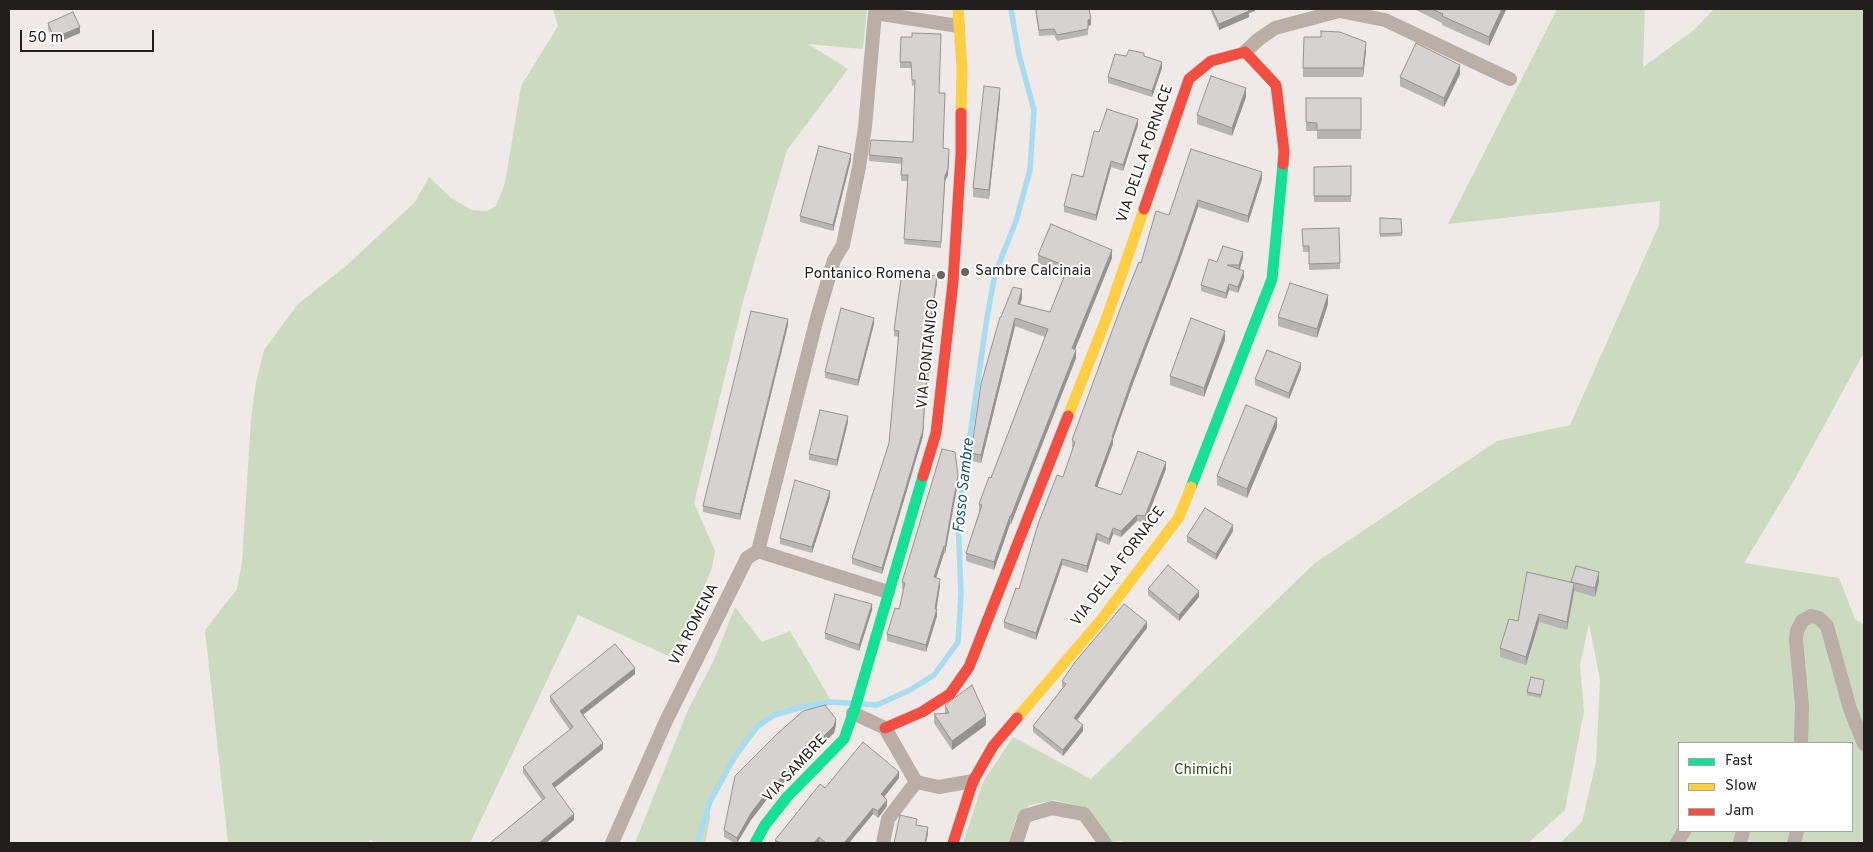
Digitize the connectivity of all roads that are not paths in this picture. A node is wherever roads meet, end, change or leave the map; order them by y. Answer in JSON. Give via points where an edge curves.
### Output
{"nodes":[{"id":1,"x":958,"y":9,"type":"edge"},
{"id":2,"x":958,"y":26,"type":"junction"},
{"id":3,"x":1245,"y":52,"type":"junction"},
{"id":4,"x":1510,"y":79,"type":"dead end"},
{"id":5,"x":758,"y":551,"type":"junction"},
{"id":6,"x":888,"y":592,"type":"junction"},
{"id":7,"x":867,"y":664,"type":"joint"},
{"id":8,"x":854,"y":711,"type":"junction"},
{"id":9,"x":885,"y":728,"type":"junction"},
{"id":10,"x":1801,"y":742,"type":"edge"},
{"id":11,"x":1864,"y":744,"type":"edge"},
{"id":12,"x":973,"y":781,"type":"junction"},
{"id":13,"x":916,"y":782,"type":"junction"},
{"id":14,"x":1683,"y":832,"type":"edge"},
{"id":15,"x":612,"y":843,"type":"edge"},
{"id":16,"x":756,"y":843,"type":"edge"},
{"id":17,"x":882,"y":843,"type":"edge"},
{"id":18,"x":953,"y":843,"type":"edge"},
{"id":19,"x":1016,"y":843,"type":"edge"},
{"id":20,"x":1105,"y":843,"type":"edge"},
{"id":21,"x":1677,"y":843,"type":"edge"}],
"edges":[{"from":1,"to":2,"type":"street","name":"VIA PONTANICO"},
{"from":2,"to":5,"type":"street","via":[[875,13],[859,167],[845,236],[834,260],[817,318]]},
{"from":2,"to":6,"type":"street","name":"VIA PONTANICO","via":[[962,68],[961,163],[953,282],[936,433]]},
{"from":3,"to":4,"type":"street","via":[[1275,28],[1339,11],[1384,20]]},
{"from":3,"to":9,"type":"street","name":"VIA DELLA FORNACE","via":[[1211,60],[1189,79],[1107,317],[968,667],[950,694],[922,712]]},
{"from":3,"to":12,"type":"street","name":"VIA DELLA FORNACE","via":[[1276,84],[1284,151],[1272,280],[1179,517],[1101,620],[993,746]]},
{"from":5,"to":6,"type":"street"},
{"from":5,"to":15,"type":"street","name":"VIA ROMENA","via":[[747,558],[706,640]]},
{"from":6,"to":7,"type":"street","name":"VIA PONTANICO"},
{"from":7,"to":8,"type":"street","name":"VIA SAMBRE"},
{"from":8,"to":9,"type":"street"},
{"from":8,"to":16,"type":"street","name":"VIA SAMBRE","via":[[844,739],[787,797],[765,825]]},
{"from":9,"to":13,"type":"street"},
{"from":10,"to":11,"type":"street","via":[[1802,706],[1796,639],[1802,621],[1811,616],[1819,618],[1827,626],[1850,709]]},
{"from":12,"to":13,"type":"street","via":[[939,786]]},
{"from":12,"to":18,"type":"street","name":"VIA DELLA FORNACE"},
{"from":13,"to":17,"type":"street","via":[[888,820]]},
{"from":14,"to":21,"type":"street"},
{"from":19,"to":20,"type":"street","via":[[1025,816],[1052,808],[1084,814]]}]}
